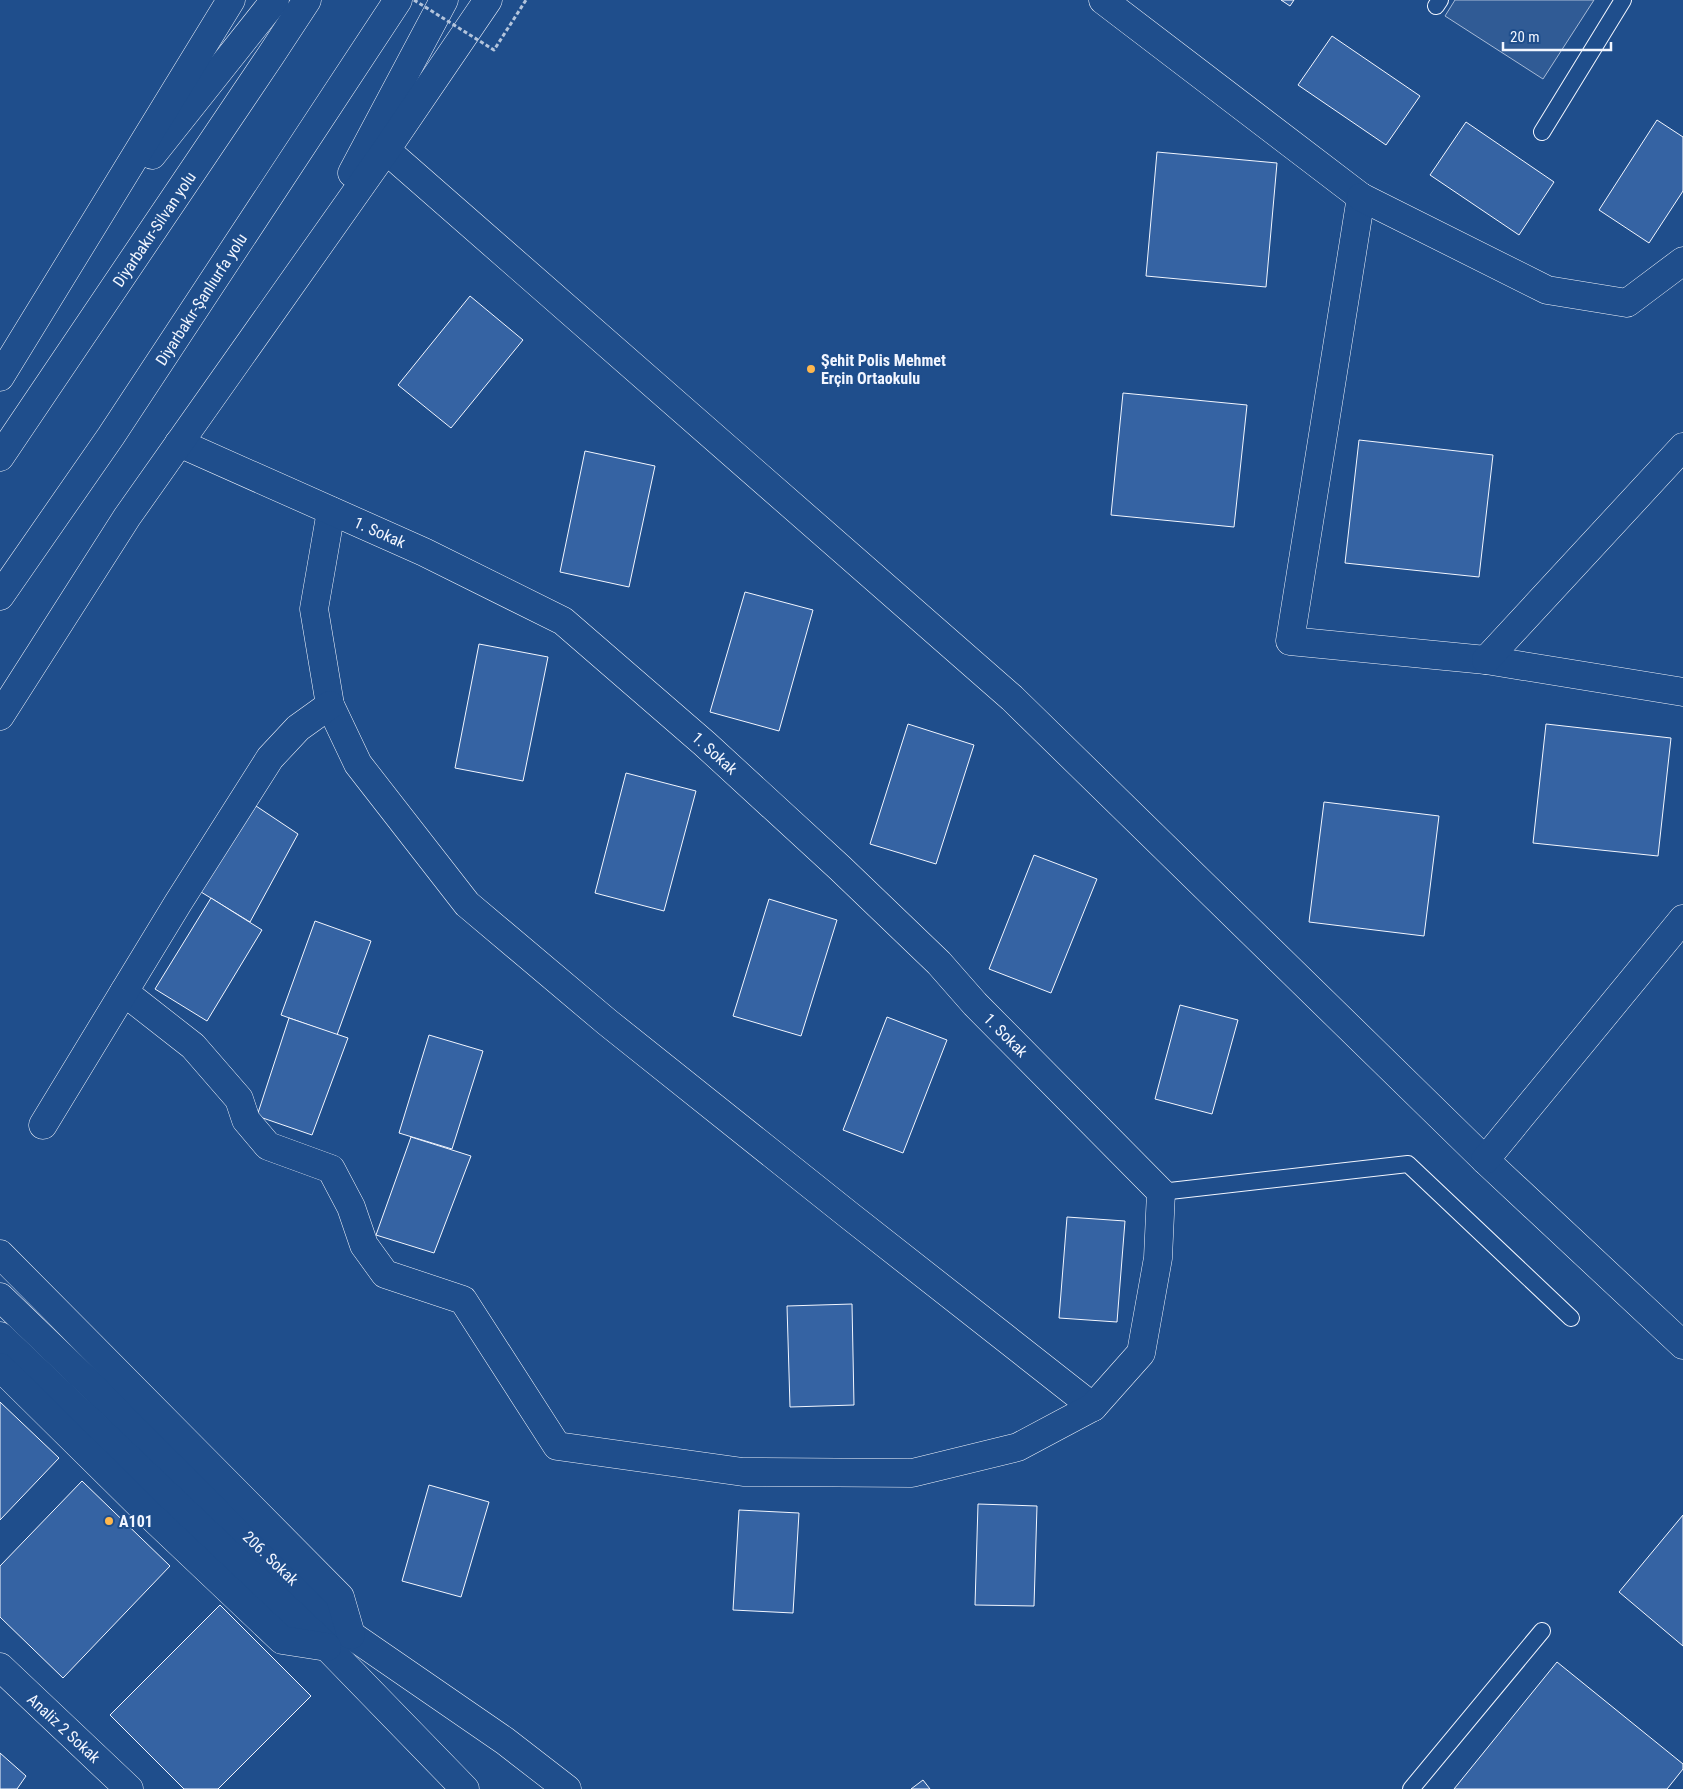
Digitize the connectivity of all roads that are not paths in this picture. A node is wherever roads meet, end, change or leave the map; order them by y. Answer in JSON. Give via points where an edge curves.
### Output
{"nodes":[{"id":1,"x":231,"y":0,"type":"edge"},
{"id":2,"x":275,"y":0,"type":"edge"},
{"id":3,"x":306,"y":0,"type":"edge"},
{"id":4,"x":398,"y":0,"type":"edge"},
{"id":5,"x":444,"y":0,"type":"edge"},
{"id":6,"x":488,"y":0,"type":"edge"},
{"id":7,"x":1103,"y":0,"type":"edge"},
{"id":8,"x":1623,"y":0,"type":"edge"},
{"id":9,"x":1542,"y":132,"type":"dead end"},
{"id":10,"x":386,"y":150,"type":"junction"},
{"id":11,"x":1361,"y":197,"type":"junction"},
{"id":12,"x":81,"y":244,"type":"junction"},
{"id":13,"x":1683,"y":261,"type":"edge"},
{"id":14,"x":298,"y":274,"type":"junction"},
{"id":15,"x":0,"y":377,"type":"edge"},
{"id":16,"x":179,"y":443,"type":"junction"},
{"id":17,"x":1683,"y":447,"type":"edge"},
{"id":18,"x":0,"y":456,"type":"edge"},
{"id":19,"x":330,"y":511,"type":"junction"},
{"id":20,"x":0,"y":596,"type":"edge"},
{"id":21,"x":1486,"y":660,"type":"junction"},
{"id":22,"x":1683,"y":692,"type":"edge"},
{"id":23,"x":330,"y":705,"type":"junction"},
{"id":24,"x":0,"y":716,"type":"edge"},
{"id":25,"x":1683,"y":919,"type":"edge"},
{"id":26,"x":124,"y":992,"type":"junction"},
{"id":27,"x":42,"y":1125,"type":"dead end"},
{"id":28,"x":1485,"y":1160,"type":"junction"},
{"id":29,"x":1161,"y":1192,"type":"junction"},
{"id":30,"x":0,"y":1254,"type":"edge"},
{"id":31,"x":0,"y":1297,"type":"edge"},
{"id":32,"x":1571,"y":1318,"type":"dead end"},
{"id":33,"x":0,"y":1336,"type":"edge"},
{"id":34,"x":1683,"y":1345,"type":"edge"},
{"id":35,"x":0,"y":1367,"type":"edge"},
{"id":36,"x":1093,"y":1407,"type":"junction"},
{"id":37,"x":1542,"y":1631,"type":"dead end"},
{"id":38,"x":351,"y":1635,"type":"junction"},
{"id":39,"x":326,"y":1647,"type":"junction"},
{"id":40,"x":0,"y":1667,"type":"edge"},
{"id":41,"x":128,"y":1789,"type":"edge"},
{"id":42,"x":465,"y":1789,"type":"edge"},
{"id":43,"x":567,"y":1789,"type":"edge"},
{"id":44,"x":1411,"y":1789,"type":"edge"}],
"edges":[{"from":1,"to":12,"type":"main road"},
{"from":2,"to":12,"type":"main road"},
{"from":3,"to":18,"type":"main road","name":"Diyarbakır-Silvan yolu"},
{"from":4,"to":20,"type":"main road","name":"Diyarbakır-Şanlıurfa yolu","via":[[110,436]]},
{"from":5,"to":14,"type":"main road"},
{"from":6,"to":10,"type":"main road"},
{"from":7,"to":11,"type":"main road"},
{"from":8,"to":9,"type":"lane"},
{"from":10,"to":14,"type":"main road"},
{"from":10,"to":28,"type":"main road","via":[[1012,698]]},
{"from":11,"to":13,"type":"main road","via":[[1547,290],[1627,303]]},
{"from":11,"to":21,"type":"main road","via":[[1290,641]]},
{"from":12,"to":15,"type":"main road"},
{"from":14,"to":16,"type":"main road"},
{"from":16,"to":19,"type":"main road","name":"1. Sokak"},
{"from":16,"to":24,"type":"main road","via":[[126,517]]},
{"from":17,"to":21,"type":"main road"},
{"from":19,"to":23,"type":"main road","via":[[314,609]]},
{"from":19,"to":29,"type":"main road","name":"1. Sokak","via":[[424,552],[564,621],[840,868],[939,963],[975,1004]]},
{"from":21,"to":22,"type":"main road"},
{"from":23,"to":26,"type":"main road","via":[[298,728],[270,758]]},
{"from":23,"to":36,"type":"main road","via":[[358,764],[467,904],[607,1022]]},
{"from":25,"to":28,"type":"main road"},
{"from":26,"to":27,"type":"main road"},
{"from":26,"to":36,"type":"main road","via":[[192,1046],[239,1099],[246,1120],[268,1146],[331,1169],[351,1207],[364,1245],[385,1274],[463,1300],[557,1446],[743,1472],[912,1473],[1018,1447]]},
{"from":28,"to":34,"type":"main road"},
{"from":29,"to":32,"type":"lane","via":[[1408,1164]]},
{"from":29,"to":36,"type":"main road","via":[[1158,1258],[1141,1353]]},
{"from":30,"to":38,"type":"main road","via":[[340,1597]]},
{"from":31,"to":38,"type":"main road","name":"206. Sokak"},
{"from":33,"to":39,"type":"main road"},
{"from":35,"to":39,"type":"main road","via":[[282,1640]]},
{"from":37,"to":44,"type":"lane"},
{"from":38,"to":43,"type":"main road","name":"206. Sokak","via":[[505,1741]]},
{"from":39,"to":42,"type":"main road"},
{"from":40,"to":41,"type":"main road","name":"Analiz 2 Sokak"}]}
